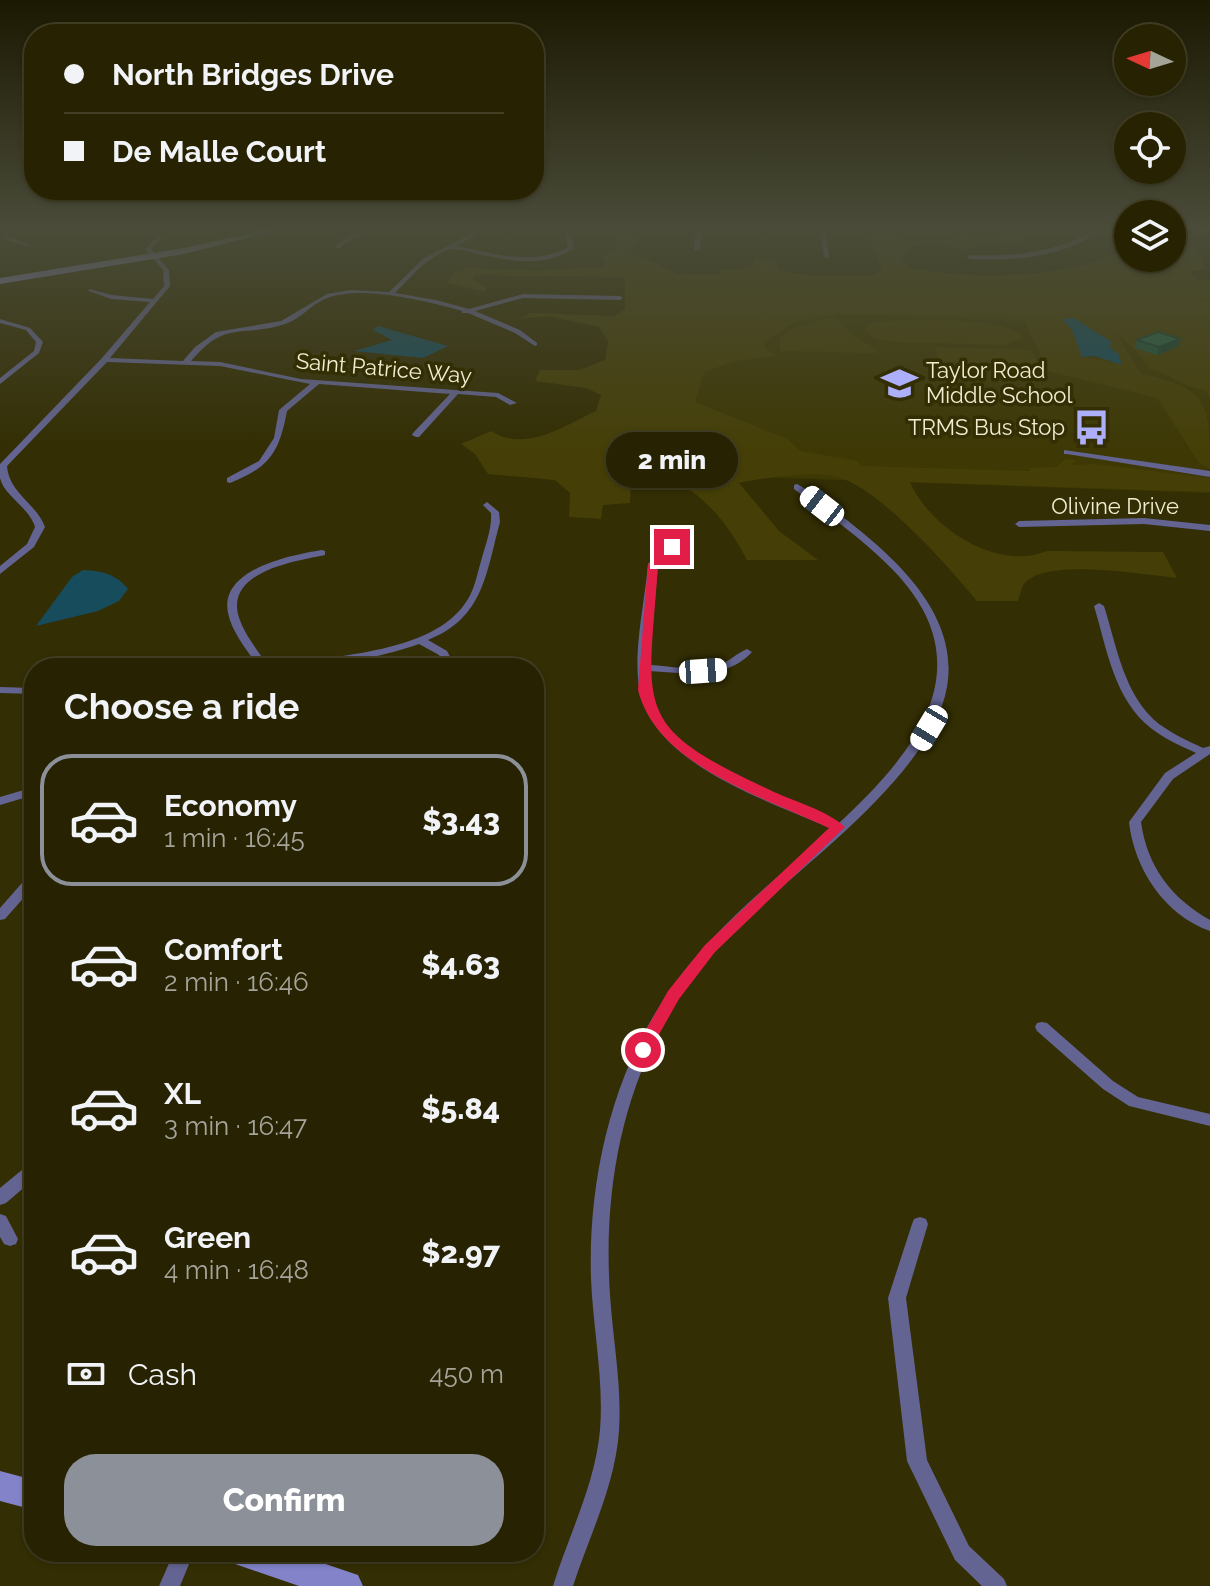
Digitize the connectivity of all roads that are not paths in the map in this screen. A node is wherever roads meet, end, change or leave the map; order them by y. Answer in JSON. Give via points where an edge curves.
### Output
{"nodes":[{"id":1,"x":156,"y":301,"type":"edge"},
{"id":2,"x":316,"y":301,"type":"edge"},
{"id":3,"x":424,"y":301,"type":"edge"},
{"id":4,"x":505,"y":301,"type":"edge"},
{"id":5,"x":464,"y":312,"type":"junction"},
{"id":6,"x":1,"y":322,"type":"edge"},
{"id":7,"x":535,"y":344,"type":"dead end"},
{"id":8,"x":185,"y":363,"type":"junction"},
{"id":9,"x":102,"y":364,"type":"junction"},
{"id":10,"x":0,"y":382,"type":"edge"},
{"id":11,"x":317,"y":382,"type":"junction"},
{"id":12,"x":456,"y":392,"type":"junction"},
{"id":13,"x":513,"y":403,"type":"dead end"},
{"id":14,"x":416,"y":435,"type":"dead end"},
{"id":15,"x":1067,"y":452,"type":"dead end"},
{"id":16,"x":14,"y":456,"type":"junction"},
{"id":17,"x":0,"y":457,"type":"edge"},
{"id":18,"x":1210,"y":474,"type":"edge"},
{"id":19,"x":230,"y":480,"type":"dead end"},
{"id":20,"x":797,"y":487,"type":"dead end"},
{"id":21,"x":487,"y":505,"type":"dead end"},
{"id":22,"x":1019,"y":524,"type":"dead end"},
{"id":23,"x":1210,"y":528,"type":"edge"},
{"id":24,"x":672,"y":547,"type":"dead end"},
{"id":25,"x":322,"y":553,"type":"dead end"},
{"id":26,"x":0,"y":571,"type":"edge"},
{"id":27,"x":1099,"y":606,"type":"dead end"},
{"id":28,"x":420,"y":640,"type":"junction"},
{"id":29,"x":747,"y":652,"type":"dead end"},
{"id":30,"x":258,"y":658,"type":"edge"},
{"id":31,"x":331,"y":658,"type":"edge"},
{"id":32,"x":446,"y":658,"type":"edge"},
{"id":33,"x":645,"y":668,"type":"junction"},
{"id":34,"x":0,"y":690,"type":"edge"},
{"id":35,"x":24,"y":691,"type":"edge"},
{"id":36,"x":1206,"y":751,"type":"edge"},
{"id":37,"x":24,"y":794,"type":"edge"},
{"id":38,"x":0,"y":801,"type":"edge"},
{"id":39,"x":838,"y":827,"type":"junction"},
{"id":40,"x":24,"y":889,"type":"edge"},
{"id":41,"x":0,"y":916,"type":"edge"},
{"id":42,"x":1210,"y":926,"type":"edge"},
{"id":43,"x":1042,"y":1027,"type":"dead end"},
{"id":44,"x":1210,"y":1120,"type":"edge"},
{"id":45,"x":24,"y":1178,"type":"edge"},
{"id":46,"x":0,"y":1198,"type":"edge"},
{"id":47,"x":0,"y":1221,"type":"edge"},
{"id":48,"x":920,"y":1224,"type":"dead end"},
{"id":49,"x":10,"y":1239,"type":"dead end"},
{"id":50,"x":0,"y":1486,"type":"edge"},
{"id":51,"x":24,"y":1492,"type":"edge"},
{"id":52,"x":180,"y":1562,"type":"edge"},
{"id":53,"x":274,"y":1562,"type":"edge"},
{"id":54,"x":169,"y":1586,"type":"edge"},
{"id":55,"x":347,"y":1586,"type":"edge"},
{"id":56,"x":563,"y":1586,"type":"edge"},
{"id":57,"x":997,"y":1586,"type":"edge"}],
"edges":[{"from":1,"to":9,"type":"street"},
{"from":2,"to":8,"type":"street","via":[[289,321],[219,332],[202,341]]},
{"from":3,"to":5,"type":"street"},
{"from":4,"to":5,"type":"street"},
{"from":5,"to":7,"type":"street","via":[[513,328]]},
{"from":6,"to":10,"type":"street","via":[[28,329],[40,342],[37,352]]},
{"from":8,"to":9,"type":"street","name":"Saint Patrice Way"},
{"from":8,"to":11,"type":"street","name":"Saint Patrice Way","via":[[238,366]]},
{"from":9,"to":16,"type":"street"},
{"from":11,"to":12,"type":"street","name":"Saint Patrice Way"},
{"from":11,"to":19,"type":"street","via":[[283,410],[278,438],[262,463]]},
{"from":12,"to":13,"type":"street","name":"Saint Patrice Way","via":[[498,395]]},
{"from":12,"to":14,"type":"street"},
{"from":15,"to":18,"type":"street"},
{"from":16,"to":17,"type":"street"},
{"from":16,"to":26,"type":"street","via":[[3,466],[1,478],[33,510],[40,527],[31,545]]},
{"from":20,"to":39,"type":"street","via":[[872,545],[916,589],[933,620],[943,660],[938,704],[917,748]]},
{"from":21,"to":28,"type":"street","via":[[496,522],[471,602],[453,623]]},
{"from":22,"to":23,"type":"street","name":"Olivine Drive","via":[[1144,521]]},
{"from":24,"to":33,"type":"street","via":[[653,564]]},
{"from":25,"to":30,"type":"street","via":[[268,567],[247,579],[235,594],[233,614]]},
{"from":27,"to":36,"type":"street","via":[[1131,705],[1143,720]]},
{"from":28,"to":31,"type":"street"},
{"from":28,"to":32,"type":"street"},
{"from":29,"to":33,"type":"street","via":[[721,669]]},
{"from":33,"to":39,"type":"street","via":[[649,708],[677,745],[712,768]]},
{"from":34,"to":35,"type":"street"},
{"from":36,"to":42,"type":"street","via":[[1169,776],[1135,822],[1142,861],[1155,883]]},
{"from":37,"to":38,"type":"street"},
{"from":39,"to":56,"type":"street","via":[[710,949],[674,995],[643,1050],[616,1122],[603,1198],[599,1274],[610,1402],[607,1452]]},
{"from":40,"to":41,"type":"street"},
{"from":43,"to":44,"type":"street","via":[[1134,1102]]},
{"from":45,"to":46,"type":"street"},
{"from":47,"to":49,"type":"street"},
{"from":48,"to":57,"type":"street","via":[[897,1298],[917,1461],[962,1553]]},
{"from":50,"to":51,"type":"main road"},
{"from":52,"to":54,"type":"street"},
{"from":53,"to":55,"type":"main road"}]}
